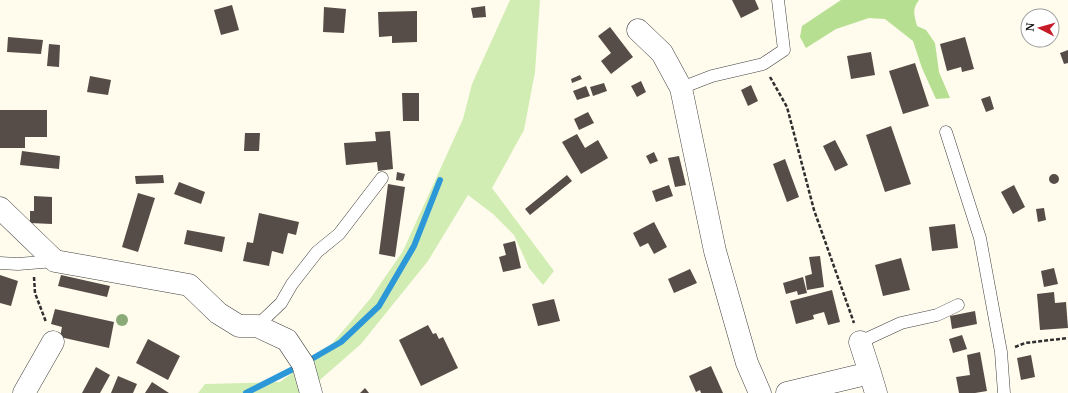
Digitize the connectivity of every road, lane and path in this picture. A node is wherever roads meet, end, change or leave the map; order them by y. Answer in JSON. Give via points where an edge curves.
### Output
{"nodes":[{"id":1,"x":778,"y":0,"type":"edge"},
{"id":2,"x":638,"y":30,"type":"dead end"},
{"id":3,"x":763,"y":64,"type":"junction"},
{"id":4,"x":681,"y":88,"type":"junction"},
{"id":5,"x":946,"y":132,"type":"dead end"},
{"id":6,"x":382,"y":178,"type":"dead end"},
{"id":7,"x":0,"y":208,"type":"edge"},
{"id":8,"x":55,"y":261,"type":"junction"},
{"id":9,"x":0,"y":263,"type":"edge"},
{"id":10,"x":32,"y":263,"type":"junction"},
{"id":11,"x":958,"y":305,"type":"dead end"},
{"id":12,"x":257,"y":326,"type":"junction"},
{"id":13,"x":1068,"y":338,"type":"edge"},
{"id":14,"x":53,"y":342,"type":"joint"},
{"id":15,"x":860,"y":342,"type":"junction"},
{"id":16,"x":1001,"y":352,"type":"junction"},
{"id":17,"x":873,"y":383,"type":"edge"},
{"id":18,"x":24,"y":393,"type":"edge"},
{"id":19,"x":312,"y":393,"type":"edge"},
{"id":20,"x":760,"y":393,"type":"edge"},
{"id":21,"x":787,"y":393,"type":"edge"},
{"id":22,"x":1004,"y":393,"type":"edge"}],
"edges":[{"from":1,"to":3,"type":"lane","via":[[784,50]]},
{"from":2,"to":4,"type":"street","via":[[662,53]]},
{"from":3,"to":4,"type":"lane","via":[[712,76]]},
{"from":3,"to":15,"type":"path","via":[[787,106],[814,210]]},
{"from":4,"to":20,"type":"street","via":[[715,251],[747,363]]},
{"from":5,"to":16,"type":"lane","via":[[980,238]]},
{"from":6,"to":12,"type":"lane","via":[[338,234],[317,252],[281,303]]},
{"from":7,"to":8,"type":"street"},
{"from":8,"to":10,"type":"lane"},
{"from":8,"to":12,"type":"street","via":[[189,285],[229,320],[239,326]]},
{"from":9,"to":10,"type":"lane"},
{"from":10,"to":14,"type":"path","via":[[35,293]]},
{"from":11,"to":15,"type":"lane","via":[[937,315],[901,323]]},
{"from":12,"to":19,"type":"street","via":[[287,340],[303,364]]},
{"from":13,"to":16,"type":"path","via":[[1025,343]]},
{"from":14,"to":18,"type":"street"},
{"from":15,"to":17,"type":"street"},
{"from":16,"to":22,"type":"lane"},
{"from":17,"to":21,"type":"street"}]}
